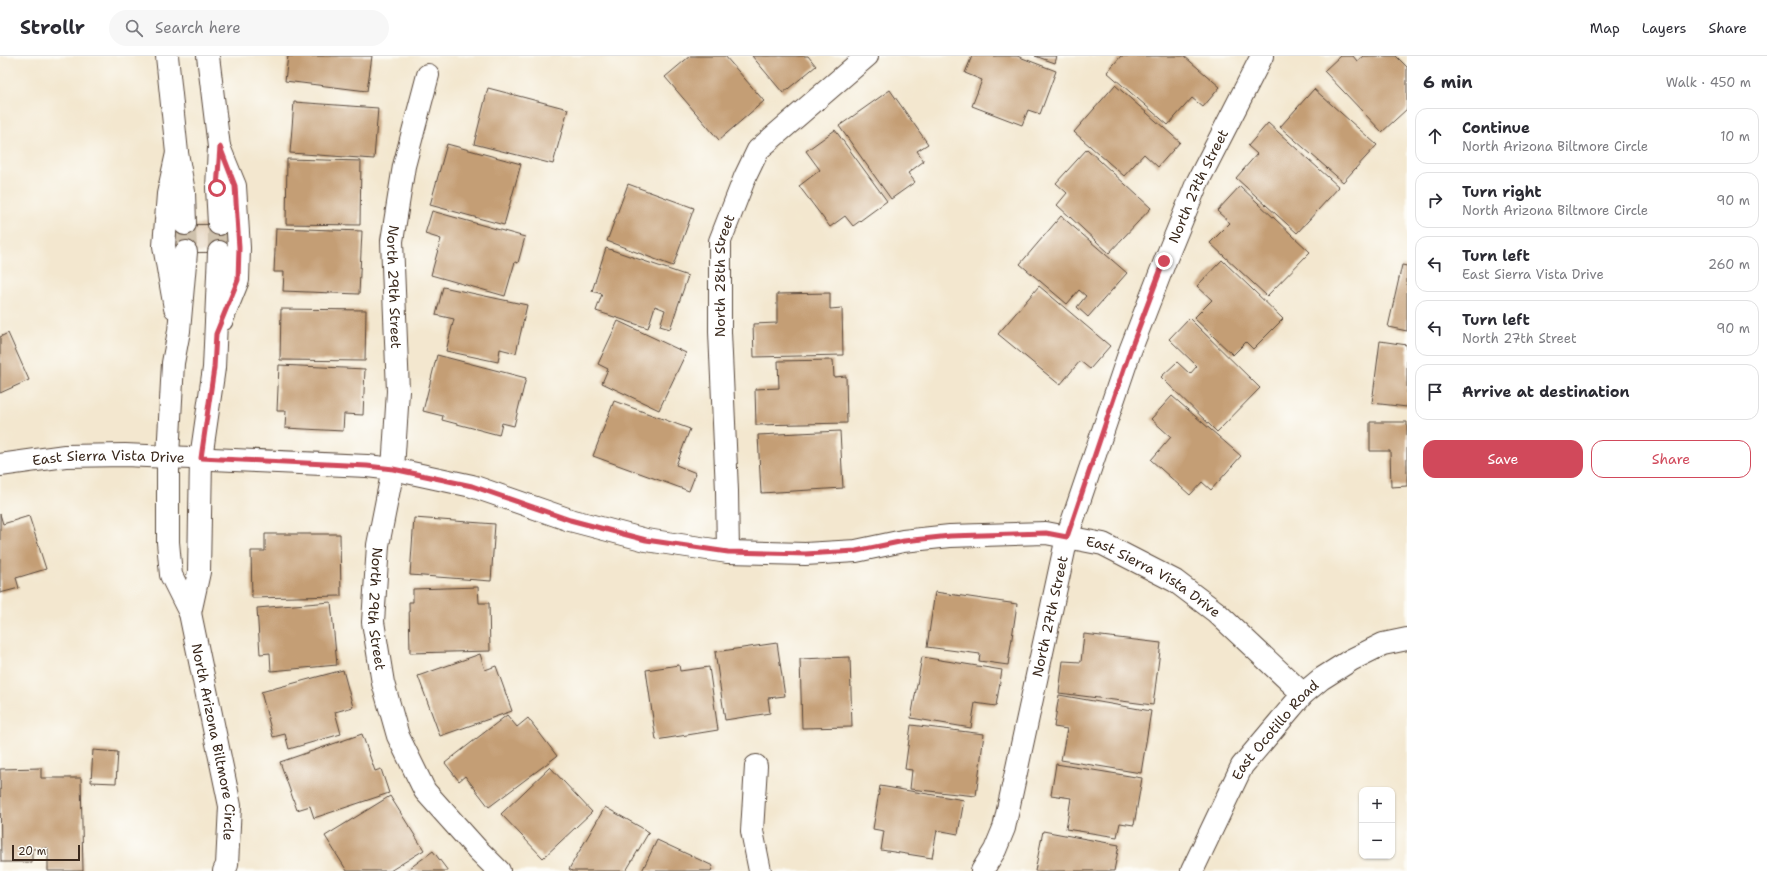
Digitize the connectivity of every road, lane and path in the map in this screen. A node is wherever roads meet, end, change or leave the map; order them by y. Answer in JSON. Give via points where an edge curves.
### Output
{"nodes":[{"id":1,"x":167,"y":56,"type":"edge"},
{"id":2,"x":208,"y":56,"type":"edge"},
{"id":3,"x":867,"y":56,"type":"edge"},
{"id":4,"x":1262,"y":56,"type":"edge"},
{"id":5,"x":428,"y":75,"type":"dead end"},
{"id":6,"x":220,"y":147,"type":"junction"},
{"id":7,"x":177,"y":153,"type":"junction"},
{"id":8,"x":185,"y":224,"type":"tunnel mouth"},
{"id":9,"x":219,"y":224,"type":"tunnel mouth"},
{"id":10,"x":186,"y":252,"type":"tunnel mouth"},
{"id":11,"x":219,"y":252,"type":"tunnel mouth"},
{"id":12,"x":179,"y":331,"type":"junction"},
{"id":13,"x":216,"y":334,"type":"junction"},
{"id":14,"x":168,"y":456,"type":"junction"},
{"id":15,"x":201,"y":458,"type":"junction"},
{"id":16,"x":0,"y":465,"type":"edge"},
{"id":17,"x":393,"y":469,"type":"junction"},
{"id":18,"x":1067,"y":537,"type":"junction"},
{"id":19,"x":728,"y":552,"type":"junction"},
{"id":20,"x":190,"y":613,"type":"junction"},
{"id":21,"x":1407,"y":639,"type":"edge"},
{"id":22,"x":1303,"y":694,"type":"junction"},
{"id":23,"x":756,"y":766,"type":"dead end"},
{"id":24,"x":224,"y":871,"type":"edge"},
{"id":25,"x":499,"y":871,"type":"edge"},
{"id":26,"x":760,"y":871,"type":"edge"},
{"id":27,"x":982,"y":871,"type":"edge"},
{"id":28,"x":1192,"y":871,"type":"edge"}],
"edges":[{"from":1,"to":7,"type":"street","name":"North Arizona Biltmore Circle"},
{"from":2,"to":6,"type":"street","name":"North Arizona Biltmore Circle"},
{"from":3,"to":19,"type":"street","name":"North 28th Street","via":[[758,150],[720,241],[720,332]]},
{"from":4,"to":18,"type":"street","name":"North 27th Street","via":[[1197,183],[1164,261],[1130,351]]},
{"from":5,"to":17,"type":"street","name":"North 29th Street","via":[[404,166],[392,241],[398,391]]},
{"from":6,"to":9,"type":"street","name":"North Arizona Biltmore Circle","via":[[217,188]]},
{"from":6,"to":13,"type":"street","name":"North Arizona Biltmore Circle","via":[[235,186],[239,248],[238,280]]},
{"from":7,"to":8,"type":"street","name":"North Arizona Biltmore Circle","via":[[184,192]]},
{"from":7,"to":12,"type":"street","name":"North Arizona Biltmore Circle","via":[[168,194],[164,246]]},
{"from":10,"to":12,"type":"street","name":"North Arizona Biltmore Circle"},
{"from":11,"to":13,"type":"street","name":"North Arizona Biltmore Circle"},
{"from":12,"to":14,"type":"street","name":"North Arizona Biltmore Circle","via":[[173,363]]},
{"from":13,"to":15,"type":"street","name":"North Arizona Biltmore Circle","via":[[214,368]]},
{"from":14,"to":15,"type":"street","name":"East Sierra Vista Drive"},
{"from":14,"to":16,"type":"street","name":"East Sierra Vista Drive","via":[[65,456]]},
{"from":14,"to":20,"type":"street","name":"North Arizona Biltmore Circle","via":[[168,542],[171,575]]},
{"from":15,"to":17,"type":"street","name":"East Sierra Vista Drive"},
{"from":15,"to":20,"type":"street","name":"North Arizona Biltmore Circle","via":[[199,572]]},
{"from":17,"to":19,"type":"street","name":"East Sierra Vista Drive","via":[[472,486],[570,520],[646,540]]},
{"from":17,"to":25,"type":"street","name":"North 29th Street","via":[[378,545],[374,622],[383,682],[398,736],[425,790]]},
{"from":18,"to":19,"type":"street","name":"East Sierra Vista Drive","via":[[1046,533],[950,536],[904,541],[856,551],[805,554]]},
{"from":18,"to":22,"type":"street","name":"East Sierra Vista Drive","via":[[1103,544],[1175,581],[1216,612]]},
{"from":18,"to":27,"type":"street","name":"North 27th Street","via":[[1004,828],[995,850]]},
{"from":20,"to":24,"type":"street","name":"North Arizona Biltmore Circle","via":[[230,806],[227,865]]},
{"from":21,"to":22,"type":"street","name":"East Ocotillo Road","via":[[1383,644],[1351,660],[1320,679]]},
{"from":22,"to":28,"type":"street","name":"East Ocotillo Road","via":[[1242,766]]},
{"from":23,"to":26,"type":"street","via":[[752,831]]}]}
